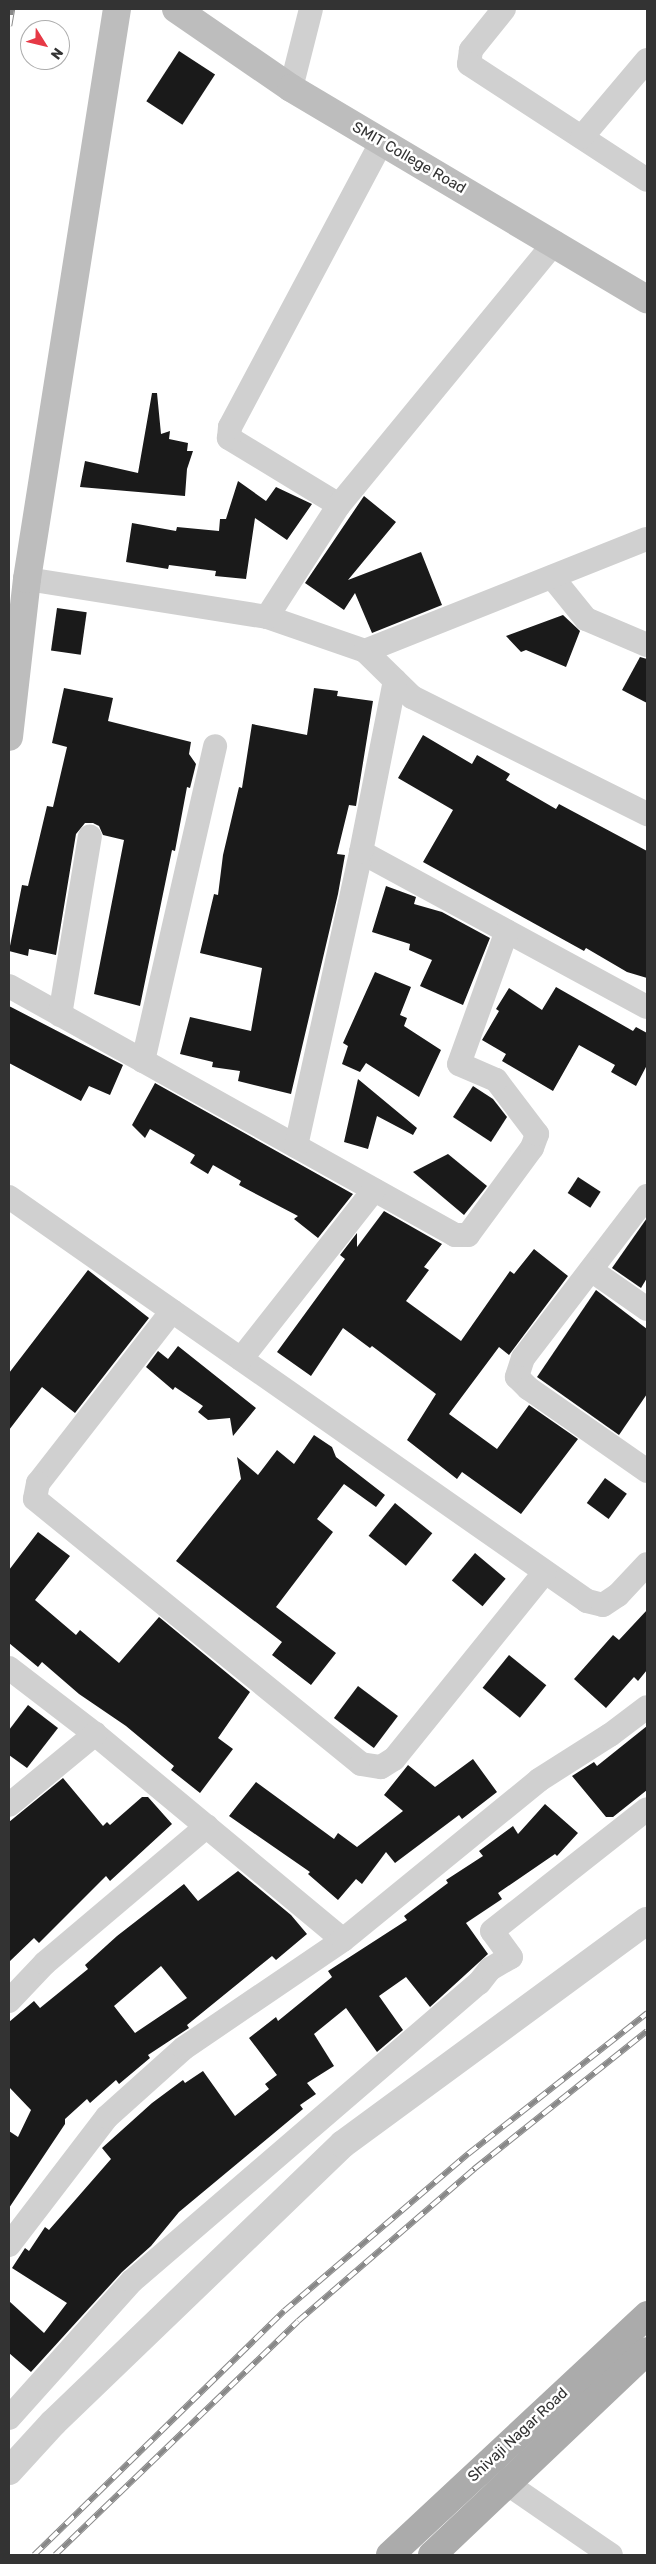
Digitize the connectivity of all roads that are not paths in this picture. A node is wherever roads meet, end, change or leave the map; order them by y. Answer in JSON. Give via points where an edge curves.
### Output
{"nodes":[{"id":1,"x":117,"y":9,"type":"edge"},
{"id":2,"x":176,"y":9,"type":"edge"},
{"id":3,"x":311,"y":9,"type":"edge"},
{"id":4,"x":504,"y":9,"type":"edge"},
{"id":5,"x":647,"y":60,"type":"edge"},
{"id":6,"x":291,"y":88,"type":"junction"},
{"id":7,"x":582,"y":137,"type":"junction"},
{"id":8,"x":381,"y":143,"type":"junction"},
{"id":9,"x":647,"y":180,"type":"edge"},
{"id":10,"x":556,"y":242,"type":"junction"},
{"id":11,"x":645,"y":293,"type":"edge"},
{"id":12,"x":339,"y":505,"type":"junction"},
{"id":13,"x":647,"y":539,"type":"edge"},
{"id":14,"x":552,"y":577,"type":"junction"},
{"id":15,"x":27,"y":579,"type":"junction"},
{"id":16,"x":267,"y":617,"type":"junction"},
{"id":17,"x":647,"y":645,"type":"edge"},
{"id":18,"x":365,"y":651,"type":"junction"},
{"id":19,"x":395,"y":680,"type":"junction"},
{"id":20,"x":9,"y":737,"type":"edge"},
{"id":21,"x":215,"y":746,"type":"dead end"},
{"id":22,"x":647,"y":814,"type":"edge"},
{"id":23,"x":90,"y":836,"type":"dead end"},
{"id":24,"x":361,"y":852,"type":"junction"},
{"id":25,"x":507,"y":931,"type":"junction"},
{"id":26,"x":9,"y":986,"type":"edge"},
{"id":27,"x":647,"y":1007,"type":"edge"},
{"id":28,"x":60,"y":1015,"type":"junction"},
{"id":29,"x":143,"y":1061,"type":"junction"},
{"id":30,"x":296,"y":1146,"type":"junction"},
{"id":31,"x":374,"y":1190,"type":"junction"},
{"id":32,"x":647,"y":1196,"type":"edge"},
{"id":33,"x":9,"y":1197,"type":"edge"},
{"id":34,"x":590,"y":1270,"type":"junction"},
{"id":35,"x":647,"y":1309,"type":"edge"},
{"id":36,"x":172,"y":1311,"type":"junction"},
{"id":37,"x":241,"y":1359,"type":"junction"},
{"id":38,"x":647,"y":1471,"type":"edge"},
{"id":39,"x":647,"y":1564,"type":"edge"},
{"id":40,"x":545,"y":1572,"type":"junction"},
{"id":41,"x":9,"y":1668,"type":"edge"},
{"id":42,"x":647,"y":1707,"type":"edge"},
{"id":43,"x":94,"y":1734,"type":"junction"},
{"id":44,"x":9,"y":1805,"type":"edge"},
{"id":45,"x":647,"y":1809,"type":"edge"},
{"id":46,"x":207,"y":1826,"type":"junction"},
{"id":47,"x":647,"y":1921,"type":"edge"},
{"id":48,"x":344,"y":1940,"type":"junction"},
{"id":49,"x":9,"y":2001,"type":"edge"},
{"id":50,"x":9,"y":2245,"type":"edge"},
{"id":51,"x":647,"y":2316,"type":"edge"},
{"id":52,"x":647,"y":2351,"type":"edge"},
{"id":53,"x":9,"y":2418,"type":"edge"},
{"id":54,"x":484,"y":2467,"type":"junction"},
{"id":55,"x":9,"y":2470,"type":"edge"},
{"id":56,"x":507,"y":2483,"type":"junction"},
{"id":57,"x":390,"y":2555,"type":"edge"},
{"id":58,"x":432,"y":2555,"type":"edge"},
{"id":59,"x":611,"y":2555,"type":"edge"}],
"edges":[{"from":1,"to":15,"type":"main road"},
{"from":2,"to":6,"type":"main road","name":"SMIT College Road"},
{"from":3,"to":6,"type":"street"},
{"from":4,"to":7,"type":"street","via":[[471,50],[469,64]]},
{"from":5,"to":7,"type":"street"},
{"from":6,"to":8,"type":"main road","name":"SMIT College Road"},
{"from":7,"to":9,"type":"street"},
{"from":8,"to":10,"type":"main road","name":"SMIT College Road"},
{"from":8,"to":12,"type":"street","via":[[230,426],[229,438]]},
{"from":10,"to":11,"type":"main road","name":"SMIT College Road"},
{"from":10,"to":12,"type":"street"},
{"from":12,"to":16,"type":"street"},
{"from":13,"to":14,"type":"street"},
{"from":14,"to":17,"type":"street","via":[[586,619]]},
{"from":14,"to":18,"type":"street"},
{"from":15,"to":16,"type":"street"},
{"from":15,"to":20,"type":"main road"},
{"from":16,"to":18,"type":"street"},
{"from":18,"to":19,"type":"street"},
{"from":19,"to":22,"type":"street","via":[[412,697]]},
{"from":19,"to":24,"type":"street"},
{"from":21,"to":29,"type":"street"},
{"from":23,"to":28,"type":"street"},
{"from":24,"to":25,"type":"street"},
{"from":24,"to":30,"type":"street"},
{"from":25,"to":27,"type":"street"},
{"from":25,"to":31,"type":"street","via":[[460,1064],[496,1080],[537,1134],[532,1148],[468,1235],[455,1235]]},
{"from":26,"to":28,"type":"street"},
{"from":28,"to":29,"type":"street"},
{"from":29,"to":30,"type":"street"},
{"from":30,"to":31,"type":"street"},
{"from":31,"to":37,"type":"street"},
{"from":32,"to":34,"type":"street"},
{"from":33,"to":36,"type":"street"},
{"from":34,"to":35,"type":"street"},
{"from":34,"to":38,"type":"street","via":[[523,1358],[517,1377]]},
{"from":36,"to":37,"type":"street"},
{"from":36,"to":40,"type":"street","via":[[38,1483],[35,1499],[361,1764],[381,1767],[394,1758]]},
{"from":37,"to":40,"type":"street"},
{"from":39,"to":40,"type":"street","via":[[603,1606],[587,1601]]},
{"from":41,"to":43,"type":"street"},
{"from":42,"to":48,"type":"street","via":[[539,1780]]},
{"from":43,"to":44,"type":"street"},
{"from":43,"to":46,"type":"street"},
{"from":45,"to":53,"type":"street","via":[[492,1931],[511,1956],[490,1968],[479,1983],[132,2281]]},
{"from":46,"to":48,"type":"street"},
{"from":46,"to":49,"type":"street","via":[[45,1963]]},
{"from":47,"to":55,"type":"street","via":[[343,2144],[53,2423]]},
{"from":48,"to":50,"type":"street","via":[[184,2048],[107,2117]]},
{"from":51,"to":54,"type":"main road","name":"Shivaji Nagar Road"},
{"from":52,"to":56,"type":"main road","name":"Shivaji Nagar Road"},
{"from":54,"to":56,"type":"street"},
{"from":54,"to":57,"type":"main road","name":"Shivaji Nagar Road"},
{"from":56,"to":58,"type":"main road","name":"Shivaji Nagar Road"},
{"from":56,"to":59,"type":"street"}]}
